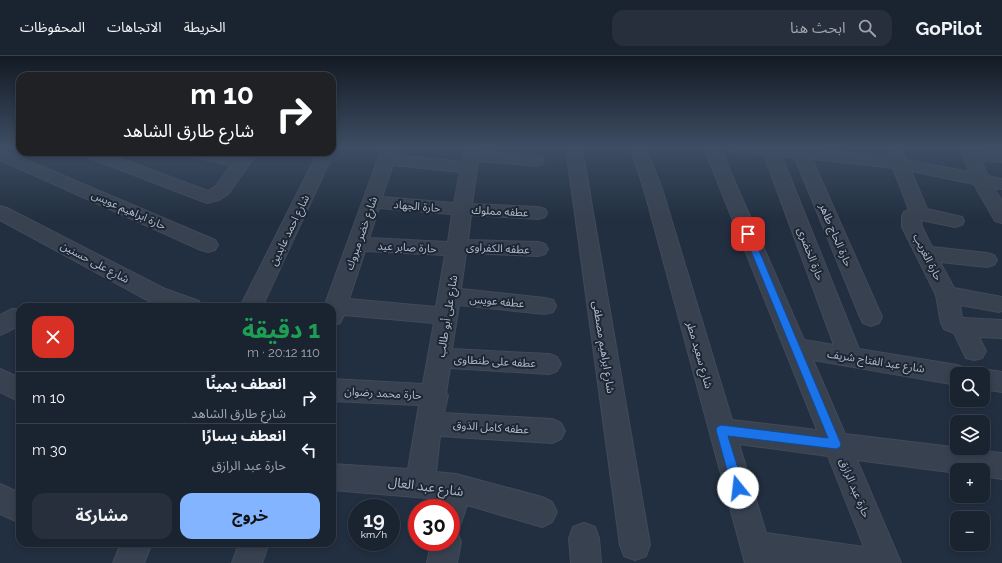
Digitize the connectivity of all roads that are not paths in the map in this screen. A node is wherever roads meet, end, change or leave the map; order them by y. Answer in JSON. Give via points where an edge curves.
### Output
{"nodes":[{"id":1,"x":44,"y":172,"type":"edge"},
{"id":2,"x":139,"y":172,"type":"edge"},
{"id":3,"x":236,"y":172,"type":"edge"},
{"id":4,"x":316,"y":172,"type":"edge"},
{"id":5,"x":383,"y":172,"type":"edge"},
{"id":6,"x":467,"y":172,"type":"edge"},
{"id":7,"x":578,"y":172,"type":"edge"},
{"id":8,"x":646,"y":172,"type":"edge"},
{"id":9,"x":722,"y":172,"type":"edge"},
{"id":10,"x":779,"y":172,"type":"edge"},
{"id":11,"x":808,"y":172,"type":"edge"},
{"id":12,"x":903,"y":172,"type":"edge"},
{"id":13,"x":952,"y":172,"type":"edge"},
{"id":14,"x":978,"y":172,"type":"edge"},
{"id":15,"x":981,"y":180,"type":"junction"},
{"id":16,"x":1002,"y":184,"type":"edge"},
{"id":17,"x":372,"y":202,"type":"junction"},
{"id":18,"x":461,"y":209,"type":"junction"},
{"id":19,"x":0,"y":212,"type":"edge"},
{"id":20,"x":538,"y":213,"type":"dead end"},
{"id":21,"x":920,"y":214,"type":"junction"},
{"id":22,"x":1002,"y":217,"type":"edge"},
{"id":23,"x":955,"y":221,"type":"dead end"},
{"id":24,"x":357,"y":244,"type":"junction"},
{"id":25,"x":208,"y":245,"type":"dead end"},
{"id":26,"x":457,"y":248,"type":"junction"},
{"id":27,"x":538,"y":250,"type":"dead end"},
{"id":28,"x":925,"y":253,"type":"junction"},
{"id":29,"x":987,"y":260,"type":"dead end"},
{"id":30,"x":947,"y":295,"type":"junction"},
{"id":31,"x":179,"y":303,"type":"edge"},
{"id":32,"x":253,"y":303,"type":"edge"},
{"id":33,"x":999,"y":304,"type":"dead end"},
{"id":34,"x":336,"y":306,"type":"edge"},
{"id":35,"x":448,"y":306,"type":"junction"},
{"id":36,"x":545,"y":306,"type":"dead end"},
{"id":37,"x":336,"y":312,"type":"edge"},
{"id":38,"x":871,"y":317,"type":"dead end"},
{"id":39,"x":16,"y":318,"type":"edge"},
{"id":40,"x":0,"y":326,"type":"edge"},
{"id":41,"x":963,"y":328,"type":"junction"},
{"id":42,"x":1002,"y":328,"type":"edge"},
{"id":43,"x":796,"y":348,"type":"junction"},
{"id":44,"x":974,"y":351,"type":"dead end"},
{"id":45,"x":850,"y":357,"type":"junction"},
{"id":46,"x":440,"y":358,"type":"junction"},
{"id":47,"x":549,"y":364,"type":"dead end"},
{"id":48,"x":950,"y":374,"type":"edge"},
{"id":49,"x":0,"y":379,"type":"edge"},
{"id":50,"x":990,"y":380,"type":"edge"},
{"id":51,"x":1002,"y":382,"type":"edge"},
{"id":52,"x":16,"y":389,"type":"edge"},
{"id":53,"x":336,"y":390,"type":"edge"},
{"id":54,"x":435,"y":395,"type":"junction"},
{"id":55,"x":430,"y":424,"type":"junction"},
{"id":56,"x":721,"y":430,"type":"junction"},
{"id":57,"x":552,"y":431,"type":"dead end"},
{"id":58,"x":836,"y":444,"type":"junction"},
{"id":59,"x":1002,"y":466,"type":"edge"},
{"id":60,"x":336,"y":477,"type":"edge"},
{"id":61,"x":420,"y":483,"type":"junction"},
{"id":62,"x":0,"y":498,"type":"edge"},
{"id":63,"x":449,"y":499,"type":"edge"},
{"id":64,"x":460,"y":502,"type":"edge"},
{"id":65,"x":16,"y":507,"type":"edge"},
{"id":66,"x":542,"y":512,"type":"dead end"},
{"id":67,"x":635,"y":545,"type":"dead end"},
{"id":68,"x":135,"y":547,"type":"edge"},
{"id":69,"x":253,"y":547,"type":"edge"},
{"id":70,"x":444,"y":551,"type":"edge"},
{"id":71,"x":757,"y":555,"type":"edge"},
{"id":72,"x":128,"y":563,"type":"edge"},
{"id":73,"x":247,"y":563,"type":"edge"},
{"id":74,"x":442,"y":563,"type":"edge"},
{"id":75,"x":870,"y":563,"type":"edge"},
{"id":76,"x":886,"y":563,"type":"edge"}],
"edges":[{"from":1,"to":25,"type":"street","name":"حارة ابراهيم عويس"},
{"from":2,"to":3,"type":"street","via":[[202,196],[213,196],[222,190]]},
{"from":4,"to":32,"type":"street","name":"شارع احمد عابدين"},
{"from":5,"to":17,"type":"street","name":"شارع خضر مبروك"},
{"from":6,"to":18,"type":"street","name":"شارع على أبو طالب"},
{"from":7,"to":67,"type":"street","name":"شارع ابراهيم مصطفى"},
{"from":8,"to":56,"type":"street","name":"شارع سعيد مطر"},
{"from":9,"to":43,"type":"street","name":"حارة عبد الرازق"},
{"from":10,"to":45,"type":"street","name":"حارة الخضرى"},
{"from":11,"to":38,"type":"street","name":"حارة الحاج طاهر"},
{"from":12,"to":21,"type":"street"},
{"from":13,"to":15,"type":"street"},
{"from":14,"to":15,"type":"street"},
{"from":15,"to":16,"type":"street"},
{"from":15,"to":22,"type":"street"},
{"from":17,"to":18,"type":"street","name":"حارة الجهاد"},
{"from":17,"to":24,"type":"street","name":"شارع خضر مبروك"},
{"from":18,"to":20,"type":"street","name":"عطفه مملوك"},
{"from":18,"to":26,"type":"street","name":"شارع على أبو طالب"},
{"from":19,"to":31,"type":"street","name":"شارع على حسنين","via":[[157,296]]},
{"from":21,"to":23,"type":"street"},
{"from":21,"to":28,"type":"street","name":"حارة الغريب","via":[[911,216],[912,227]]},
{"from":24,"to":26,"type":"street","name":"حارة صابر عيد"},
{"from":24,"to":34,"type":"street","name":"شارع خضر مبروك"},
{"from":26,"to":27,"type":"street","name":"عطفه الكفراوى"},
{"from":26,"to":35,"type":"street","name":"شارع على أبو طالب"},
{"from":28,"to":29,"type":"street"},
{"from":28,"to":30,"type":"street","name":"حارة الغريب"},
{"from":30,"to":33,"type":"street"},
{"from":30,"to":41,"type":"street","name":"حارة الغريب","via":[[952,323]]},
{"from":35,"to":36,"type":"street","name":"عطفه عويس"},
{"from":35,"to":37,"type":"street","name":"عطفه عويس"},
{"from":35,"to":46,"type":"street","name":"شارع على أبو طالب"},
{"from":39,"to":40,"type":"street"},
{"from":41,"to":42,"type":"street"},
{"from":41,"to":44,"type":"street","name":"حارة الغريب"},
{"from":43,"to":45,"type":"street","name":"شارع عبد الفتاح شريف"},
{"from":43,"to":58,"type":"street","name":"حارة عبد الرازق"},
{"from":45,"to":48,"type":"street","name":"شارع عبد الفتاح شريف"},
{"from":46,"to":47,"type":"street","name":"عطفه على طنطاوى"},
{"from":46,"to":54,"type":"street","name":"شارع على أبو طالب"},
{"from":49,"to":52,"type":"street"},
{"from":50,"to":51,"type":"street"},
{"from":53,"to":54,"type":"street","name":"حارة محمد رضوان"},
{"from":54,"to":55,"type":"street","name":"شارع على أبو طالب"},
{"from":55,"to":57,"type":"street","name":"عطفه كامل الذوق"},
{"from":55,"to":61,"type":"street","name":"شارع على أبو طالب"},
{"from":56,"to":58,"type":"street"},
{"from":56,"to":71,"type":"street","name":"شارع سعيد مطر"},
{"from":58,"to":59,"type":"street"},
{"from":58,"to":76,"type":"street","name":"حارة عبد الرازق"},
{"from":60,"to":61,"type":"street","name":"شارع عبد العال"},
{"from":61,"to":63,"type":"street","name":"شارع عبد العال"},
{"from":62,"to":65,"type":"street"},
{"from":64,"to":66,"type":"street","name":"شارع عبد العال"},
{"from":68,"to":72,"type":"street"},
{"from":69,"to":73,"type":"street"},
{"from":70,"to":74,"type":"street"},
{"from":71,"to":75,"type":"street"}]}
